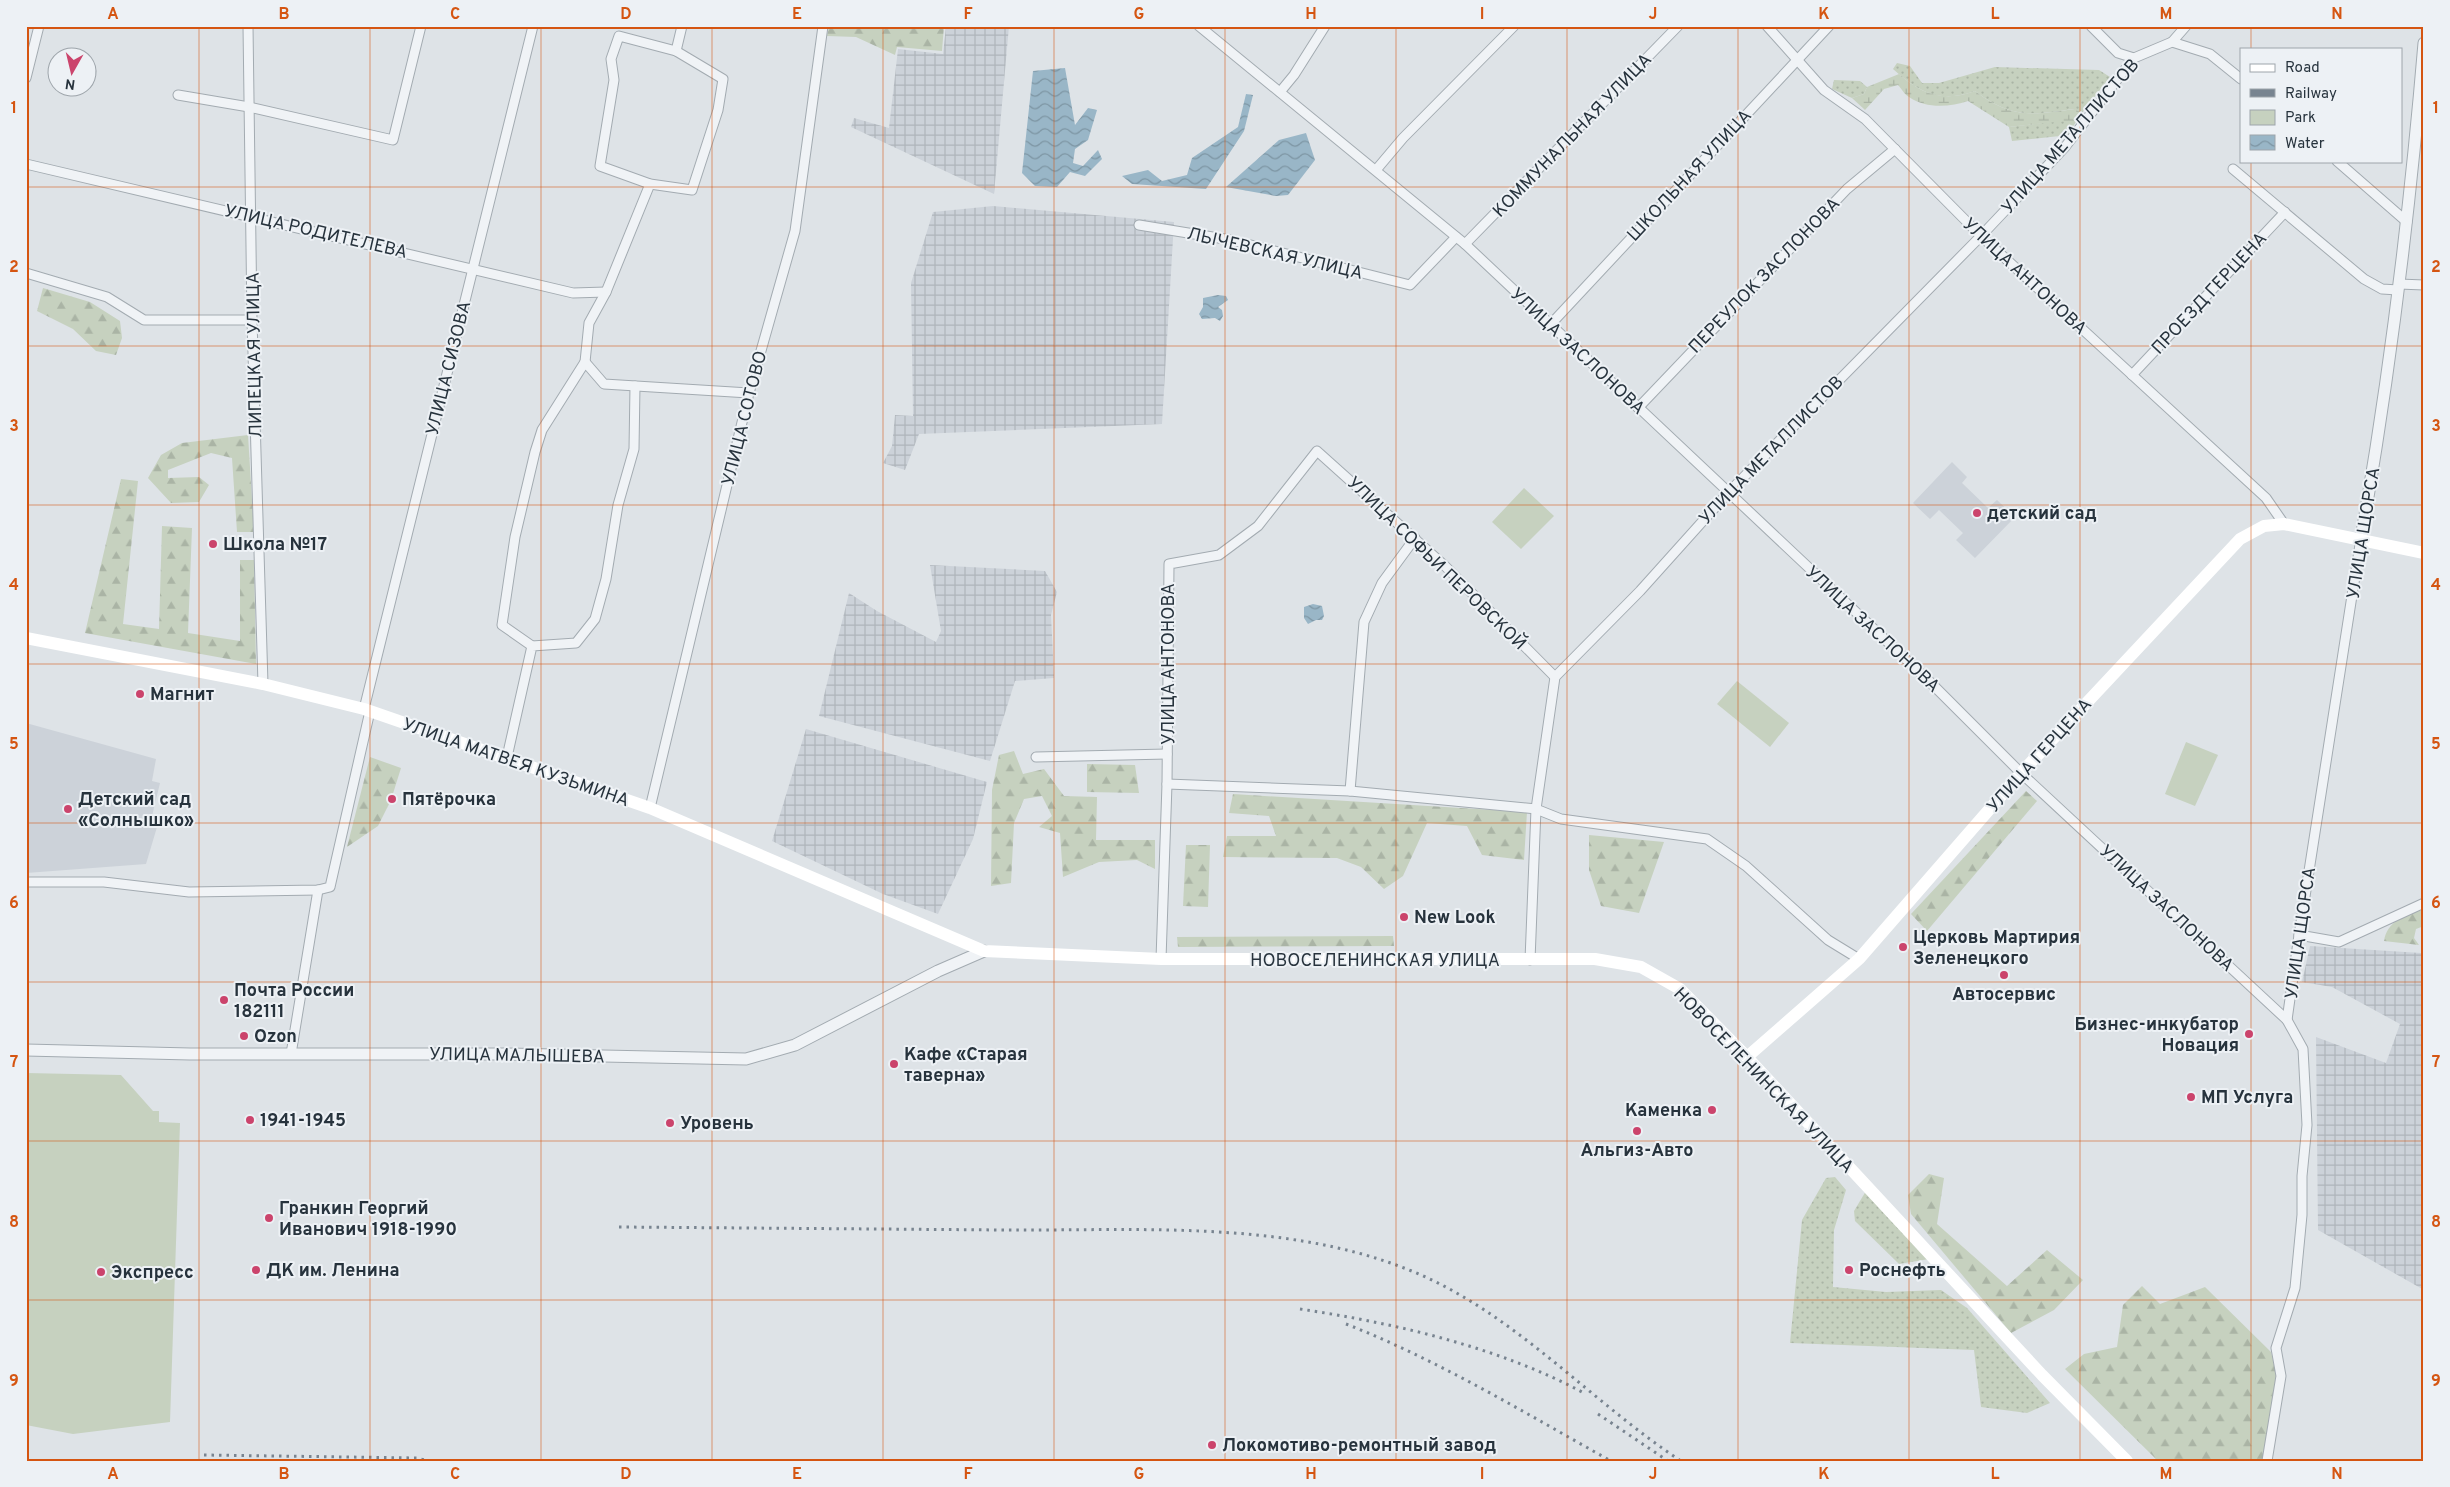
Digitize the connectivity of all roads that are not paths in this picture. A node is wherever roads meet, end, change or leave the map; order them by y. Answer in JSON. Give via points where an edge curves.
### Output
{"nodes":[{"id":1,"x":38,"y":26,"type":"edge"},
{"id":2,"x":248,"y":26,"type":"edge"},
{"id":3,"x":421,"y":26,"type":"edge"},
{"id":4,"x":532,"y":26,"type":"edge"},
{"id":5,"x":682,"y":26,"type":"edge"},
{"id":6,"x":823,"y":26,"type":"edge"},
{"id":7,"x":1199,"y":26,"type":"edge"},
{"id":8,"x":1325,"y":26,"type":"edge"},
{"id":9,"x":1514,"y":26,"type":"edge"},
{"id":10,"x":1678,"y":26,"type":"edge"},
{"id":11,"x":1767,"y":26,"type":"edge"},
{"id":12,"x":1829,"y":26,"type":"edge"},
{"id":13,"x":2091,"y":26,"type":"edge"},
{"id":14,"x":2186,"y":26,"type":"edge"},
{"id":15,"x":31,"y":37,"type":"edge"},
{"id":16,"x":2172,"y":42,"type":"junction"},
{"id":17,"x":2424,"y":43,"type":"edge"},
{"id":18,"x":676,"y":51,"type":"junction"},
{"id":19,"x":2134,"y":58,"type":"junction"},
{"id":20,"x":1796,"y":60,"type":"junction"},
{"id":21,"x":26,"y":78,"type":"edge"},
{"id":22,"x":2240,"y":78,"type":"edge"},
{"id":23,"x":1280,"y":92,"type":"junction"},
{"id":24,"x":178,"y":95,"type":"dead end"},
{"id":25,"x":249,"y":107,"type":"junction"},
{"id":26,"x":2419,"y":146,"type":"edge"},
{"id":27,"x":1896,"y":150,"type":"junction"},
{"id":28,"x":2338,"y":162,"type":"edge"},
{"id":29,"x":26,"y":164,"type":"edge"},
{"id":30,"x":2233,"y":169,"type":"dead end"},
{"id":31,"x":1376,"y":170,"type":"junction"},
{"id":32,"x":650,"y":184,"type":"junction"},
{"id":33,"x":2285,"y":212,"type":"junction"},
{"id":34,"x":252,"y":216,"type":"junction"},
{"id":35,"x":2407,"y":222,"type":"junction"},
{"id":36,"x":1139,"y":225,"type":"dead end"},
{"id":37,"x":1981,"y":236,"type":"junction"},
{"id":38,"x":1456,"y":237,"type":"junction"},
{"id":39,"x":1465,"y":244,"type":"junction"},
{"id":40,"x":472,"y":269,"type":"junction"},
{"id":41,"x":26,"y":273,"type":"edge"},
{"id":42,"x":2424,"y":285,"type":"edge"},
{"id":43,"x":2398,"y":287,"type":"junction"},
{"id":44,"x":606,"y":292,"type":"junction"},
{"id":45,"x":252,"y":320,"type":"junction"},
{"id":46,"x":1550,"y":325,"type":"junction"},
{"id":47,"x":585,"y":362,"type":"junction"},
{"id":48,"x":2132,"y":375,"type":"junction"},
{"id":49,"x":635,"y":386,"type":"junction"},
{"id":50,"x":749,"y":393,"type":"junction"},
{"id":51,"x":1638,"y":408,"type":"junction"},
{"id":52,"x":1317,"y":451,"type":"joint"},
{"id":53,"x":1728,"y":493,"type":"junction"},
{"id":54,"x":2284,"y":524,"type":"junction"},
{"id":55,"x":1415,"y":538,"type":"junction"},
{"id":56,"x":2361,"y":538,"type":"junction"},
{"id":57,"x":2424,"y":552,"type":"edge"},
{"id":58,"x":26,"y":638,"type":"edge"},
{"id":59,"x":532,"y":646,"type":"junction"},
{"id":60,"x":1555,"y":678,"type":"junction"},
{"id":61,"x":263,"y":684,"type":"junction"},
{"id":62,"x":367,"y":710,"type":"junction"},
{"id":63,"x":1167,"y":754,"type":"junction"},
{"id":64,"x":1036,"y":757,"type":"dead end"},
{"id":65,"x":507,"y":758,"type":"junction"},
{"id":66,"x":2021,"y":774,"type":"junction"},
{"id":67,"x":1167,"y":784,"type":"junction"},
{"id":68,"x":1350,"y":791,"type":"junction"},
{"id":69,"x":650,"y":808,"type":"junction"},
{"id":70,"x":1536,"y":808,"type":"junction"},
{"id":71,"x":26,"y":882,"type":"edge"},
{"id":72,"x":318,"y":890,"type":"junction"},
{"id":73,"x":2424,"y":903,"type":"edge"},
{"id":74,"x":2299,"y":935,"type":"junction"},
{"id":75,"x":984,"y":952,"type":"junction"},
{"id":76,"x":1161,"y":959,"type":"junction"},
{"id":77,"x":1859,"y":959,"type":"junction"},
{"id":78,"x":1530,"y":960,"type":"junction"},
{"id":79,"x":2287,"y":1020,"type":"junction"},
{"id":80,"x":26,"y":1050,"type":"edge"},
{"id":81,"x":291,"y":1054,"type":"junction"},
{"id":82,"x":1747,"y":1057,"type":"junction"},
{"id":83,"x":2127,"y":1461,"type":"edge"},
{"id":84,"x":2267,"y":1461,"type":"edge"}],
"edges":[{"from":1,"to":15,"type":"street"},
{"from":2,"to":25,"type":"street","name":"ЛИПЕЦКАЯ УЛИЦА"},
{"from":3,"to":25,"type":"street","via":[[393,140]]},
{"from":4,"to":40,"type":"street","name":"УЛИЦА СИЗОВА"},
{"from":5,"to":18,"type":"street"},
{"from":6,"to":50,"type":"street","name":"УЛИЦА СОТОВО","via":[[795,231]]},
{"from":7,"to":23,"type":"street","name":"УЛИЦА ЗАСЛОНОВА"},
{"from":8,"to":23,"type":"street"},
{"from":9,"to":31,"type":"street","via":[[1403,138]]},
{"from":10,"to":39,"type":"street","name":"КОММУНАЛЬНАЯ УЛИЦА"},
{"from":11,"to":20,"type":"street","name":"УЛИЦА АНТОНОВА"},
{"from":12,"to":20,"type":"street","name":"ШКОЛЬНАЯ УЛИЦА"},
{"from":13,"to":19,"type":"street","via":[[2118,53]]},
{"from":14,"to":16,"type":"street","name":"УЛИЦА МЕТАЛЛИСТОВ"},
{"from":15,"to":21,"type":"street"},
{"from":16,"to":19,"type":"street","name":"УЛИЦА МЕТАЛЛИСТОВ"},
{"from":16,"to":22,"type":"street","via":[[2210,54]]},
{"from":17,"to":26,"type":"street","name":"УЛИЦА ЩОРСА"},
{"from":18,"to":32,"type":"street","via":[[723,79],[718,110],[692,190]]},
{"from":18,"to":32,"type":"street","via":[[619,36],[611,59],[614,80],[600,166]]},
{"from":19,"to":37,"type":"street","name":"УЛИЦА МЕТАЛЛИСТОВ","via":[[2065,147]]},
{"from":20,"to":27,"type":"street","name":"УЛИЦА АНТОНОВА","via":[[1824,90],[1865,119]]},
{"from":20,"to":46,"type":"street","name":"ШКОЛЬНАЯ УЛИЦА"},
{"from":23,"to":31,"type":"street","name":"УЛИЦА ЗАСЛОНОВА"},
{"from":24,"to":25,"type":"street"},
{"from":25,"to":34,"type":"street","name":"ЛИПЕЦКАЯ УЛИЦА"},
{"from":26,"to":35,"type":"street","name":"УЛИЦА ЩОРСА"},
{"from":27,"to":37,"type":"street","name":"УЛИЦА АНТОНОВА"},
{"from":27,"to":51,"type":"street","name":"ПЕРЕУЛОК ЗАСЛОНОВА","via":[[1847,189]]},
{"from":28,"to":35,"type":"street"},
{"from":29,"to":34,"type":"street","name":"УЛИЦА РОДИТЕЛЕВА"},
{"from":30,"to":33,"type":"street"},
{"from":31,"to":38,"type":"street","name":"УЛИЦА ЗАСЛОНОВА"},
{"from":32,"to":44,"type":"street"},
{"from":33,"to":43,"type":"street","via":[[2364,279],[2382,288]]},
{"from":33,"to":48,"type":"street","name":"ПРОЕЗД ГЕРЦЕНА"},
{"from":34,"to":40,"type":"street","name":"УЛИЦА РОДИТЕЛЕВА"},
{"from":34,"to":45,"type":"street","name":"ЛИПЕЦКАЯ УЛИЦА"},
{"from":35,"to":43,"type":"street","name":"УЛИЦА ЩОРСА"},
{"from":36,"to":38,"type":"street","name":"ЛЫЧЕВСКАЯ УЛИЦА","via":[[1231,240],[1410,285]]},
{"from":37,"to":48,"type":"street","name":"УЛИЦА АНТОНОВА"},
{"from":37,"to":53,"type":"street","name":"УЛИЦА МЕТАЛЛИСТОВ"},
{"from":38,"to":39,"type":"street","name":"УЛИЦА ЗАСЛОНОВА"},
{"from":39,"to":46,"type":"street","name":"УЛИЦА ЗАСЛОНОВА"},
{"from":40,"to":44,"type":"street","name":"УЛИЦА РОДИТЕЛЕВА","via":[[573,293]]},
{"from":40,"to":62,"type":"street","name":"УЛИЦА СИЗОВА"},
{"from":41,"to":45,"type":"street","via":[[107,297],[144,320]]},
{"from":42,"to":43,"type":"street"},
{"from":43,"to":56,"type":"street","name":"УЛИЦА ЩОРСА","via":[[2381,427]]},
{"from":44,"to":47,"type":"street","via":[[589,323]]},
{"from":45,"to":61,"type":"street","name":"ЛИПЕЦКАЯ УЛИЦА"},
{"from":46,"to":51,"type":"street","name":"УЛИЦА ЗАСЛОНОВА"},
{"from":47,"to":49,"type":"street","via":[[604,384]]},
{"from":47,"to":59,"type":"street","via":[[542,430],[515,537],[502,625]]},
{"from":48,"to":54,"type":"street","name":"УЛИЦА АНТОНОВА","via":[[2266,498]]},
{"from":49,"to":50,"type":"street"},
{"from":49,"to":59,"type":"street","via":[[634,449],[618,505],[613,543],[595,619],[576,643]]},
{"from":50,"to":69,"type":"street","name":"УЛИЦА СОТОВО"},
{"from":51,"to":53,"type":"street","name":"УЛИЦА ЗАСЛОНОВА"},
{"from":52,"to":55,"type":"street","name":"УЛИЦА СОФЬИ ПЕРОВСКОЙ"},
{"from":52,"to":63,"type":"street","name":"УЛИЦА АНТОНОВА","via":[[1258,526],[1219,556],[1169,564]]},
{"from":53,"to":60,"type":"street","name":"УЛИЦА МЕТАЛЛИСТОВ","via":[[1640,591]]},
{"from":53,"to":66,"type":"street","name":"УЛИЦА ЗАСЛОНОВА","via":[[1927,679]]},
{"from":54,"to":56,"type":"main road","name":"УЛИЦА ГЕРЦЕНА"},
{"from":54,"to":66,"type":"main road","name":"УЛИЦА ГЕРЦЕНА","via":[[2264,526],[2240,539]]},
{"from":55,"to":60,"type":"street","name":"УЛИЦА СОФЬИ ПЕРОВСКОЙ"},
{"from":55,"to":68,"type":"street","via":[[1382,583],[1364,622]]},
{"from":56,"to":57,"type":"main road","name":"УЛИЦА ГЕРЦЕНА"},
{"from":56,"to":74,"type":"street","name":"УЛИЦА ЩОРСА"},
{"from":58,"to":61,"type":"main road","name":"УЛИЦА МАТВЕЯ КУЗЬМИНА"},
{"from":59,"to":65,"type":"street"},
{"from":60,"to":70,"type":"street"},
{"from":61,"to":62,"type":"main road","name":"УЛИЦА МАТВЕЯ КУЗЬМИНА"},
{"from":62,"to":65,"type":"main road","name":"УЛИЦА МАТВЕЯ КУЗЬМИНА"},
{"from":62,"to":72,"type":"street","name":"УЛИЦА СИЗОВА","via":[[330,887]]},
{"from":63,"to":64,"type":"street"},
{"from":63,"to":67,"type":"street","name":"УЛИЦА АНТОНОВА"},
{"from":65,"to":69,"type":"main road","name":"УЛИЦА МАТВЕЯ КУЗЬМИНА"},
{"from":66,"to":77,"type":"main road","name":"УЛИЦА ГЕРЦЕНА"},
{"from":66,"to":79,"type":"street","name":"УЛИЦА ЗАСЛОНОВА"},
{"from":67,"to":68,"type":"street"},
{"from":67,"to":76,"type":"street","name":"УЛИЦА АНТОНОВА"},
{"from":68,"to":70,"type":"street"},
{"from":69,"to":75,"type":"main road","name":"УЛИЦА МАТВЕЯ КУЗЬМИНА"},
{"from":70,"to":77,"type":"street","via":[[1561,819],[1707,839],[1746,866],[1828,940]]},
{"from":70,"to":78,"type":"street"},
{"from":71,"to":72,"type":"street","via":[[104,882],[189,892]]},
{"from":72,"to":81,"type":"street"},
{"from":73,"to":74,"type":"street","via":[[2339,942]]},
{"from":74,"to":79,"type":"street","name":"УЛИЦА ЩОРСА"},
{"from":75,"to":76,"type":"main road","name":"НОВОСЕЛЕНИНСКАЯ УЛИЦА"},
{"from":75,"to":81,"type":"street","name":"УЛИЦА МАЛЫШЕВА","via":[[938,971],[794,1045],[746,1059]]},
{"from":76,"to":78,"type":"main road","name":"НОВОСЕЛЕНИНСКАЯ УЛИЦА"},
{"from":77,"to":82,"type":"main road","name":"УЛИЦА ГЕРЦЕНА"},
{"from":78,"to":82,"type":"main road","name":"НОВОСЕЛЕНИНСКАЯ УЛИЦА","via":[[1595,960],[1641,967],[1680,989]]},
{"from":79,"to":84,"type":"street","name":"УЛИЦА ЗАСЛОНОВА","via":[[2303,1049],[2307,1125],[2295,1288],[2276,1348],[2281,1376]]},
{"from":80,"to":81,"type":"street","name":"УЛИЦА МАЛЫШЕВА"},
{"from":82,"to":83,"type":"main road","name":"НОВОСЕЛЕНИНСКАЯ УЛИЦА","via":[[2042,1375]]}]}
